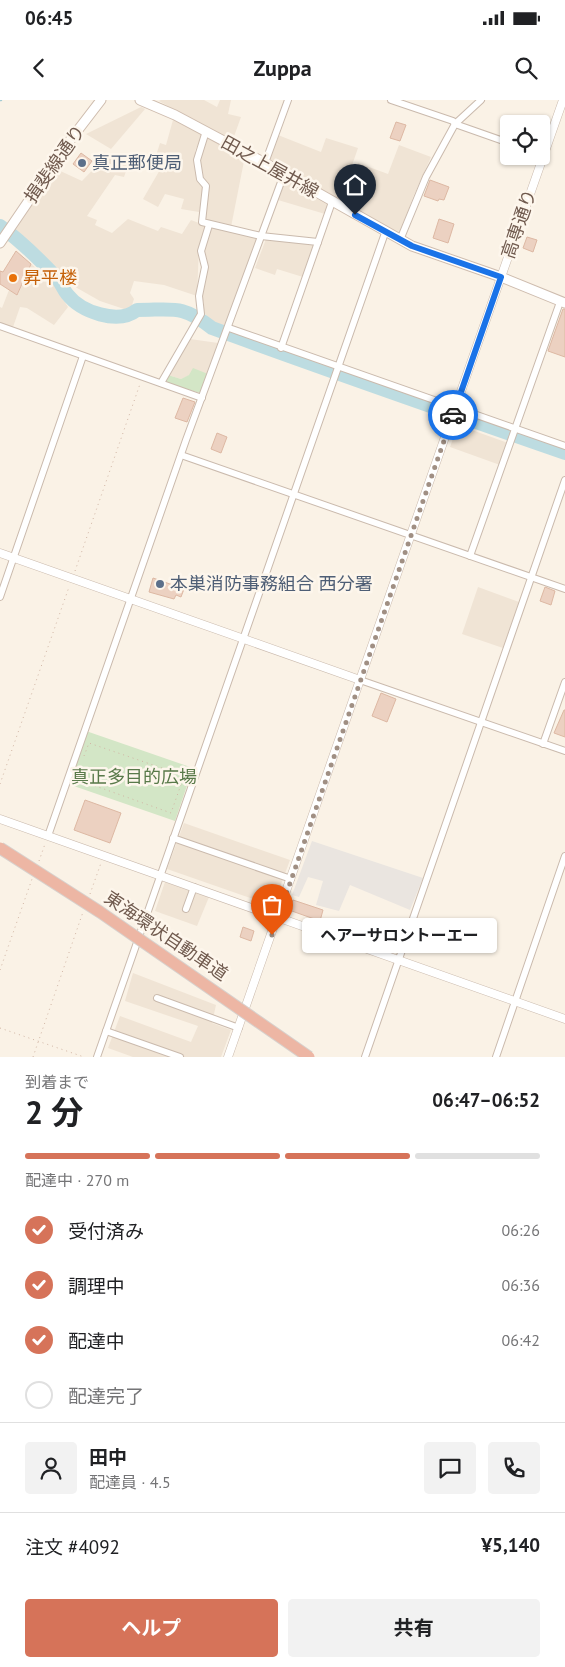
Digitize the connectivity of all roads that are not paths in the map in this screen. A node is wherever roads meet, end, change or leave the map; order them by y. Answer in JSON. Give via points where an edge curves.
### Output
{"nodes":[{"id":1,"x":101,"y":100,"type":"edge"},
{"id":2,"x":140,"y":100,"type":"edge"},
{"id":3,"x":288,"y":100,"type":"edge"},
{"id":4,"x":391,"y":100,"type":"edge"},
{"id":5,"x":481,"y":100,"type":"edge"},
{"id":6,"x":563,"y":100,"type":"edge"},
{"id":7,"x":455,"y":124,"type":"junction"},
{"id":8,"x":206,"y":131,"type":"junction"},
{"id":9,"x":550,"y":134,"type":"edge"},
{"id":10,"x":500,"y":141,"type":"edge"},
{"id":11,"x":266,"y":163,"type":"junction"},
{"id":12,"x":539,"y":165,"type":"edge"},
{"id":13,"x":284,"y":174,"type":"junction"},
{"id":14,"x":332,"y":202,"type":"junction"},
{"id":15,"x":209,"y":225,"type":"junction"},
{"id":16,"x":385,"y":233,"type":"junction"},
{"id":17,"x":261,"y":236,"type":"junction"},
{"id":18,"x":1,"y":239,"type":"edge"},
{"id":19,"x":400,"y":240,"type":"junction"},
{"id":20,"x":318,"y":242,"type":"junction"},
{"id":21,"x":501,"y":277,"type":"junction"},
{"id":22,"x":563,"y":302,"type":"edge"},
{"id":23,"x":0,"y":326,"type":"edge"},
{"id":24,"x":228,"y":332,"type":"junction"},
{"id":25,"x":281,"y":348,"type":"junction"},
{"id":26,"x":83,"y":356,"type":"junction"},
{"id":27,"x":338,"y":368,"type":"junction"},
{"id":28,"x":161,"y":384,"type":"junction"},
{"id":29,"x":202,"y":398,"type":"junction"},
{"id":30,"x":455,"y":408,"type":"junction"},
{"id":31,"x":515,"y":429,"type":"junction"},
{"id":32,"x":565,"y":446,"type":"edge"},
{"id":33,"x":181,"y":454,"type":"junction"},
{"id":34,"x":565,"y":480,"type":"edge"},
{"id":35,"x":293,"y":494,"type":"junction"},
{"id":36,"x":411,"y":536,"type":"junction"},
{"id":37,"x":0,"y":553,"type":"edge"},
{"id":38,"x":470,"y":556,"type":"junction"},
{"id":39,"x":14,"y":557,"type":"junction"},
{"id":40,"x":530,"y":577,"type":"junction"},
{"id":41,"x":565,"y":589,"type":"edge"},
{"id":42,"x":0,"y":597,"type":"edge"},
{"id":43,"x":130,"y":599,"type":"junction"},
{"id":44,"x":242,"y":638,"type":"junction"},
{"id":45,"x":360,"y":680,"type":"junction"},
{"id":46,"x":565,"y":682,"type":"edge"},
{"id":47,"x":480,"y":721,"type":"junction"},
{"id":48,"x":544,"y":744,"type":"junction"},
{"id":49,"x":565,"y":751,"type":"edge"},
{"id":50,"x":0,"y":819,"type":"edge"},
{"id":51,"x":48,"y":836,"type":"junction"},
{"id":52,"x":173,"y":838,"type":"junction"},
{"id":53,"x":0,"y":848,"type":"edge"},
{"id":54,"x":565,"y":856,"type":"edge"},
{"id":55,"x":160,"y":874,"type":"junction"},
{"id":56,"x":291,"y":879,"type":"junction"},
{"id":57,"x":194,"y":886,"type":"junction"},
{"id":58,"x":186,"y":909,"type":"dead end"},
{"id":59,"x":278,"y":916,"type":"junction"},
{"id":60,"x":399,"y":959,"type":"junction"},
{"id":61,"x":157,"y":998,"type":"dead end"},
{"id":62,"x":516,"y":1001,"type":"junction"},
{"id":63,"x":565,"y":1019,"type":"edge"},
{"id":64,"x":239,"y":1028,"type":"junction"},
{"id":65,"x":106,"y":1031,"type":"junction"},
{"id":66,"x":97,"y":1057,"type":"edge"},
{"id":67,"x":180,"y":1057,"type":"edge"},
{"id":68,"x":228,"y":1057,"type":"edge"},
{"id":69,"x":309,"y":1057,"type":"edge"},
{"id":70,"x":365,"y":1057,"type":"edge"},
{"id":71,"x":496,"y":1057,"type":"edge"}],
"edges":[{"from":1,"to":18,"type":"main road","name":"揖斐線通り"},
{"from":2,"to":8,"type":"main road","name":"田之上屋井線"},
{"from":3,"to":11,"type":"street"},
{"from":4,"to":7,"type":"street"},
{"from":5,"to":7,"type":"street"},
{"from":6,"to":9,"type":"street","name":"高専通り"},
{"from":7,"to":10,"type":"street"},
{"from":7,"to":19,"type":"street","via":[[426,177]]},
{"from":8,"to":11,"type":"main road","name":"田之上屋井線"},
{"from":8,"to":15,"type":"street","via":[[197,160],[200,179],[206,186],[201,220]]},
{"from":11,"to":13,"type":"main road","name":"田之上屋井線"},
{"from":12,"to":21,"type":"street","name":"高専通り"},
{"from":13,"to":14,"type":"main road","name":"田之上屋井線"},
{"from":13,"to":17,"type":"street"},
{"from":14,"to":16,"type":"main road","name":"田之上屋井線"},
{"from":14,"to":20,"type":"street"},
{"from":15,"to":17,"type":"street"},
{"from":15,"to":28,"type":"street","via":[[201,251],[205,267],[199,296],[201,314]]},
{"from":16,"to":19,"type":"main road","name":"田之上屋井線"},
{"from":16,"to":27,"type":"street"},
{"from":17,"to":20,"type":"street"},
{"from":17,"to":24,"type":"street"},
{"from":19,"to":21,"type":"main road","name":"田之上屋井線"},
{"from":20,"to":25,"type":"street"},
{"from":21,"to":22,"type":"main road","name":"田之上屋井線"},
{"from":21,"to":30,"type":"street","name":"高専通り"},
{"from":22,"to":31,"type":"street"},
{"from":23,"to":26,"type":"street"},
{"from":24,"to":25,"type":"street"},
{"from":24,"to":29,"type":"street"},
{"from":25,"to":27,"type":"street"},
{"from":26,"to":28,"type":"street"},
{"from":26,"to":39,"type":"street"},
{"from":27,"to":30,"type":"street"},
{"from":27,"to":35,"type":"street"},
{"from":28,"to":29,"type":"street"},
{"from":29,"to":33,"type":"street"},
{"from":30,"to":31,"type":"street"},
{"from":30,"to":36,"type":"street","name":"高専通り"},
{"from":31,"to":32,"type":"street"},
{"from":31,"to":38,"type":"street"},
{"from":33,"to":35,"type":"street"},
{"from":33,"to":43,"type":"street"},
{"from":34,"to":40,"type":"street"},
{"from":35,"to":36,"type":"street"},
{"from":35,"to":44,"type":"street"},
{"from":36,"to":38,"type":"street"},
{"from":36,"to":45,"type":"street","name":"高専通り"},
{"from":37,"to":39,"type":"street"},
{"from":38,"to":40,"type":"street"},
{"from":39,"to":42,"type":"street"},
{"from":39,"to":43,"type":"street"},
{"from":40,"to":41,"type":"street"},
{"from":40,"to":47,"type":"street"},
{"from":43,"to":44,"type":"street"},
{"from":43,"to":51,"type":"street"},
{"from":44,"to":45,"type":"street"},
{"from":44,"to":52,"type":"street"},
{"from":45,"to":47,"type":"street"},
{"from":45,"to":56,"type":"street","name":"高専通り"},
{"from":46,"to":48,"type":"street"},
{"from":47,"to":48,"type":"street"},
{"from":47,"to":60,"type":"street"},
{"from":48,"to":49,"type":"street"},
{"from":50,"to":51,"type":"street"},
{"from":51,"to":55,"type":"street"},
{"from":52,"to":55,"type":"street"},
{"from":52,"to":56,"type":"street"},
{"from":53,"to":69,"type":"highway","name":"東海環状自動車道","bridge":true,"via":[[108,918]]},
{"from":54,"to":62,"type":"street"},
{"from":55,"to":57,"type":"street"},
{"from":55,"to":65,"type":"street"},
{"from":56,"to":59,"type":"street","name":"高専通り"},
{"from":57,"to":58,"type":"street"},
{"from":57,"to":59,"type":"street"},
{"from":59,"to":60,"type":"street"},
{"from":59,"to":64,"type":"street","name":"高専通り"},
{"from":60,"to":62,"type":"street"},
{"from":60,"to":70,"type":"street"},
{"from":61,"to":64,"type":"street"},
{"from":62,"to":63,"type":"street"},
{"from":62,"to":71,"type":"street"},
{"from":64,"to":68,"type":"street","name":"高専通り"},
{"from":65,"to":66,"type":"street"},
{"from":65,"to":67,"type":"street"}]}
